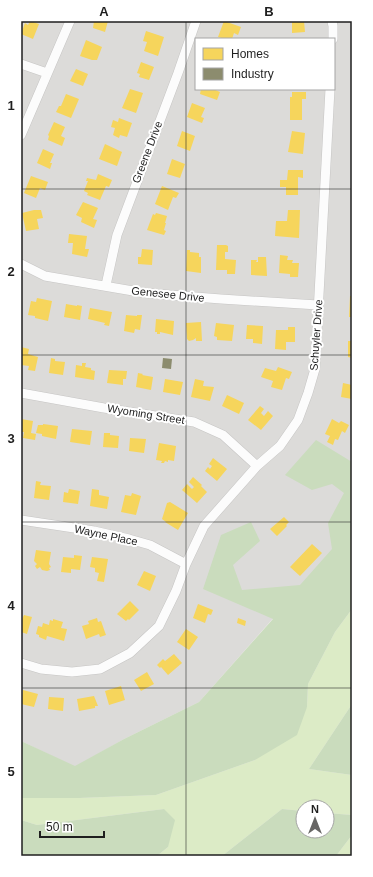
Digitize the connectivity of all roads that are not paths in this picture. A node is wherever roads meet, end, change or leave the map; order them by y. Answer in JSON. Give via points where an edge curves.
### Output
{"nodes":[{"id":1,"x":70,"y":21,"type":"edge"},
{"id":2,"x":196,"y":21,"type":"edge"},
{"id":3,"x":332,"y":21,"type":"edge"},
{"id":4,"x":333,"y":38,"type":"edge"},
{"id":5,"x":21,"y":64,"type":"edge"},
{"id":6,"x":47,"y":73,"type":"junction"},
{"id":7,"x":330,"y":90,"type":"edge"},
{"id":8,"x":21,"y":135,"type":"edge"},
{"id":9,"x":21,"y":264,"type":"edge"},
{"id":10,"x":106,"y":286,"type":"junction"},
{"id":11,"x":318,"y":304,"type":"junction"},
{"id":12,"x":21,"y":393,"type":"edge"},
{"id":13,"x":257,"y":466,"type":"junction"},
{"id":14,"x":21,"y":520,"type":"edge"},
{"id":15,"x":186,"y":564,"type":"junction"},
{"id":16,"x":21,"y":663,"type":"edge"}],
"edges":[{"from":1,"to":6,"type":"street"},
{"from":2,"to":10,"type":"street","name":"Greene Drive","via":[[117,235]]},
{"from":3,"to":4,"type":"street"},
{"from":5,"to":6,"type":"street"},
{"from":6,"to":8,"type":"street"},
{"from":7,"to":11,"type":"street","name":"Schuyler Drive"},
{"from":9,"to":10,"type":"street","name":"Genesee Drive","via":[[45,276]]},
{"from":10,"to":11,"type":"street","name":"Genesee Drive","via":[[145,293]]},
{"from":11,"to":13,"type":"street","name":"Schuyler Drive","via":[[315,369],[298,420],[280,446]]},
{"from":12,"to":13,"type":"street","name":"Wyoming Street","via":[[194,422],[223,435]]},
{"from":13,"to":15,"type":"street","name":"Schuyler Drive","via":[[204,526]]},
{"from":14,"to":15,"type":"street","name":"Wayne Place","via":[[129,539],[150,545]]},
{"from":15,"to":16,"type":"street","name":"Schuyler Drive","via":[[159,626],[130,653],[100,669],[72,672],[41,669]]}]}
